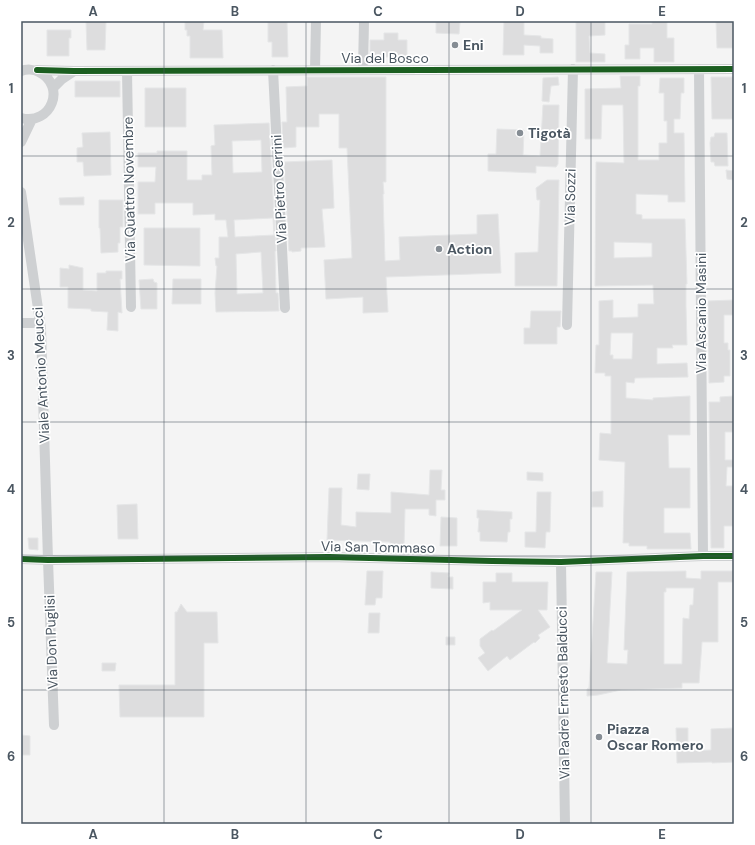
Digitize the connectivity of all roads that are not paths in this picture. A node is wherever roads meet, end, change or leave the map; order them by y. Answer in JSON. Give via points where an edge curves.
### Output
{"nodes":[{"id":1,"x":316,"y":21,"type":"edge"},
{"id":2,"x":364,"y":21,"type":"edge"},
{"id":3,"x":22,"y":68,"type":"edge"},
{"id":4,"x":573,"y":69,"type":"junction"},
{"id":5,"x":699,"y":69,"type":"junction"},
{"id":6,"x":734,"y":69,"type":"edge"},
{"id":7,"x":37,"y":70,"type":"junction"},
{"id":8,"x":273,"y":70,"type":"junction"},
{"id":9,"x":315,"y":70,"type":"junction"},
{"id":10,"x":363,"y":70,"type":"junction"},
{"id":11,"x":74,"y":71,"type":"junction"},
{"id":12,"x":127,"y":71,"type":"junction"},
{"id":13,"x":53,"y":88,"type":"junction"},
{"id":14,"x":21,"y":118,"type":"edge"},
{"id":15,"x":32,"y":119,"type":"junction"},
{"id":16,"x":21,"y":142,"type":"edge"},
{"id":17,"x":21,"y":192,"type":"edge"},
{"id":18,"x":131,"y":307,"type":"dead end"},
{"id":19,"x":285,"y":308,"type":"dead end"},
{"id":20,"x":21,"y":323,"type":"edge"},
{"id":21,"x":40,"y":323,"type":"junction"},
{"id":22,"x":567,"y":325,"type":"dead end"},
{"id":23,"x":703,"y":556,"type":"junction"},
{"id":24,"x":734,"y":556,"type":"edge"},
{"id":25,"x":21,"y":559,"type":"edge"},
{"id":26,"x":48,"y":560,"type":"junction"},
{"id":27,"x":561,"y":562,"type":"junction"},
{"id":28,"x":54,"y":725,"type":"dead end"},
{"id":29,"x":565,"y":824,"type":"edge"}],
"edges":[{"from":1,"to":9,"type":"street"},
{"from":2,"to":10,"type":"street"},
{"from":3,"to":7,"type":"street","name":"Via del Bosco"},
{"from":4,"to":5,"type":"street","name":"Via del Bosco"},
{"from":4,"to":10,"type":"street","name":"Via del Bosco"},
{"from":4,"to":22,"type":"street","name":"Via Sozzi"},
{"from":5,"to":6,"type":"street","name":"Via del Bosco"},
{"from":5,"to":23,"type":"street","name":"Via Ascanio Masini"},
{"from":7,"to":11,"type":"street","name":"Via del Bosco"},
{"from":7,"to":13,"type":"street","via":[[50,80]]},
{"from":8,"to":9,"type":"street","name":"Via del Bosco"},
{"from":8,"to":12,"type":"street","name":"Via del Bosco"},
{"from":8,"to":19,"type":"street","name":"Via Pietro Cerrini"},
{"from":9,"to":10,"type":"street","name":"Via del Bosco"},
{"from":11,"to":12,"type":"street","name":"Via del Bosco"},
{"from":11,"to":13,"type":"street"},
{"from":12,"to":18,"type":"street","name":"Via Quattro Novembre"},
{"from":13,"to":15,"type":"street","via":[[53,101],[49,108],[44,114]]},
{"from":14,"to":15,"type":"street"},
{"from":15,"to":16,"type":"street"},
{"from":17,"to":21,"type":"street","name":"Viale Antonio Meucci"},
{"from":20,"to":21,"type":"street"},
{"from":21,"to":26,"type":"street","name":"Viale Antonio Meucci"},
{"from":23,"to":24,"type":"street","name":"Via San Tommaso"},
{"from":23,"to":27,"type":"street","name":"Via San Tommaso"},
{"from":25,"to":26,"type":"street","name":"Via San Tommaso"},
{"from":26,"to":27,"type":"street","name":"Via San Tommaso","via":[[328,557]]},
{"from":26,"to":28,"type":"street","name":"Via Don Puglisi"},
{"from":27,"to":29,"type":"street","name":"Via Padre Ernesto Balducci"}]}
